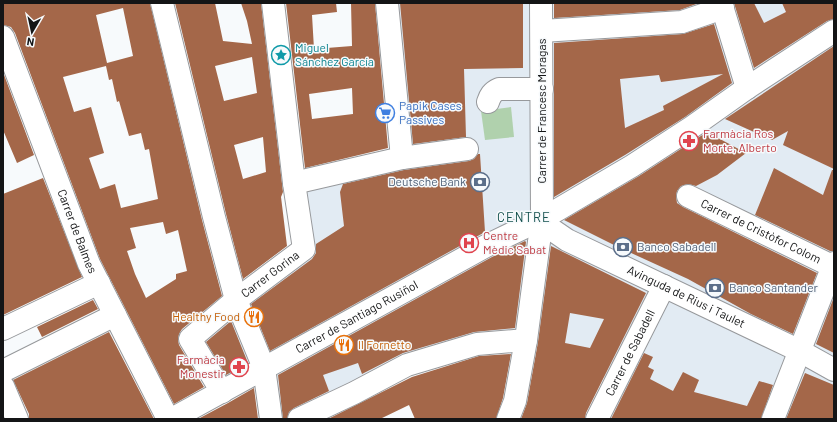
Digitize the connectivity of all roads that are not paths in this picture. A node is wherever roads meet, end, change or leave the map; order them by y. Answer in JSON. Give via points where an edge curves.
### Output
{"nodes":[{"id":1,"x":162,"y":3,"type":"edge"},
{"id":2,"x":273,"y":3,"type":"edge"},
{"id":3,"x":387,"y":3,"type":"edge"},
{"id":4,"x":541,"y":3,"type":"edge"},
{"id":5,"x":722,"y":6,"type":"edge"},
{"id":6,"x":542,"y":31,"type":"junction"},
{"id":7,"x":834,"y":31,"type":"edge"},
{"id":8,"x":3,"y":37,"type":"edge"},
{"id":9,"x":747,"y":88,"type":"junction"},
{"id":10,"x":542,"y":89,"type":"junction"},
{"id":11,"x":488,"y":102,"type":"dead end"},
{"id":12,"x":467,"y":149,"type":"dead end"},
{"id":13,"x":402,"y":158,"type":"junction"},
{"id":14,"x":294,"y":183,"type":"junction"},
{"id":15,"x":688,"y":196,"type":"dead end"},
{"id":16,"x":542,"y":219,"type":"junction"},
{"id":17,"x":834,"y":266,"type":"edge"},
{"id":18,"x":98,"y":283,"type":"junction"},
{"id":19,"x":664,"y":286,"type":"junction"},
{"id":20,"x":236,"y":300,"type":"junction"},
{"id":21,"x":115,"y":315,"type":"junction"},
{"id":22,"x":3,"y":329,"type":"edge"},
{"id":23,"x":526,"y":340,"type":"junction"},
{"id":24,"x":800,"y":351,"type":"junction"},
{"id":25,"x":264,"y":368,"type":"junction"},
{"id":26,"x":834,"y":370,"type":"edge"},
{"id":27,"x":3,"y":371,"type":"edge"},
{"id":28,"x":3,"y":386,"type":"edge"},
{"id":29,"x":222,"y":392,"type":"junction"},
{"id":30,"x":16,"y":419,"type":"edge"},
{"id":31,"x":168,"y":419,"type":"edge"},
{"id":32,"x":172,"y":419,"type":"edge"},
{"id":33,"x":271,"y":419,"type":"edge"},
{"id":34,"x":300,"y":419,"type":"edge"},
{"id":35,"x":508,"y":419,"type":"edge"},
{"id":36,"x":597,"y":419,"type":"edge"},
{"id":37,"x":773,"y":419,"type":"edge"}],
"edges":[{"from":1,"to":20,"type":"street"},
{"from":2,"to":14,"type":"street"},
{"from":3,"to":13,"type":"street"},
{"from":4,"to":6,"type":"street","name":"Carrer de Francesc Moragas"},
{"from":5,"to":6,"type":"street","via":[[682,22]]},
{"from":5,"to":9,"type":"street"},
{"from":6,"to":10,"type":"street","name":"Carrer de Francesc Moragas"},
{"from":7,"to":9,"type":"street","name":"Carrer de Santiago Rusiñol"},
{"from":8,"to":18,"type":"street","name":"Carrer de Balmes"},
{"from":9,"to":16,"type":"street","name":"Carrer de Santiago Rusiñol","via":[[632,166]]},
{"from":10,"to":11,"type":"street","via":[[499,89],[494,91]]},
{"from":10,"to":16,"type":"street","name":"Carrer de Francesc Moragas"},
{"from":12,"to":13,"type":"street"},
{"from":13,"to":14,"type":"street"},
{"from":14,"to":20,"type":"street","name":"Carrer Gorina","via":[[304,249]]},
{"from":15,"to":17,"type":"street","name":"Carrer de Cristòfor Colom"},
{"from":16,"to":19,"type":"street","name":"Avinguda de Rius i Taulet","via":[[548,227],[567,240]]},
{"from":16,"to":23,"type":"street","name":"Carrer de Francesc Moragas"},
{"from":16,"to":25,"type":"street","name":"Carrer de Santiago Rusiñol","via":[[486,246]]},
{"from":17,"to":24,"type":"street"},
{"from":18,"to":21,"type":"street","name":"Carrer de Balmes"},
{"from":18,"to":22,"type":"street"},
{"from":19,"to":24,"type":"street","name":"Avinguda de Rius i Taulet"},
{"from":19,"to":36,"type":"street","name":"Carrer de Sabadell"},
{"from":20,"to":25,"type":"street"},
{"from":20,"to":29,"type":"street","name":"Carrer Gorina","via":[[190,339]]},
{"from":21,"to":27,"type":"street"},
{"from":21,"to":31,"type":"street","name":"Carrer de Balmes"},
{"from":23,"to":34,"type":"street","via":[[477,344],[407,365]]},
{"from":23,"to":35,"type":"street","name":"Carrer de Francesc Moragas","via":[[515,400]]},
{"from":24,"to":26,"type":"street","name":"Avinguda de Rius i Taulet"},
{"from":24,"to":37,"type":"street"},
{"from":25,"to":29,"type":"street","name":"Carrer de Santiago Rusiñol"},
{"from":25,"to":33,"type":"street"},
{"from":28,"to":30,"type":"street"},
{"from":29,"to":32,"type":"street","name":"Carrer de Santiago Rusiñol"}]}
